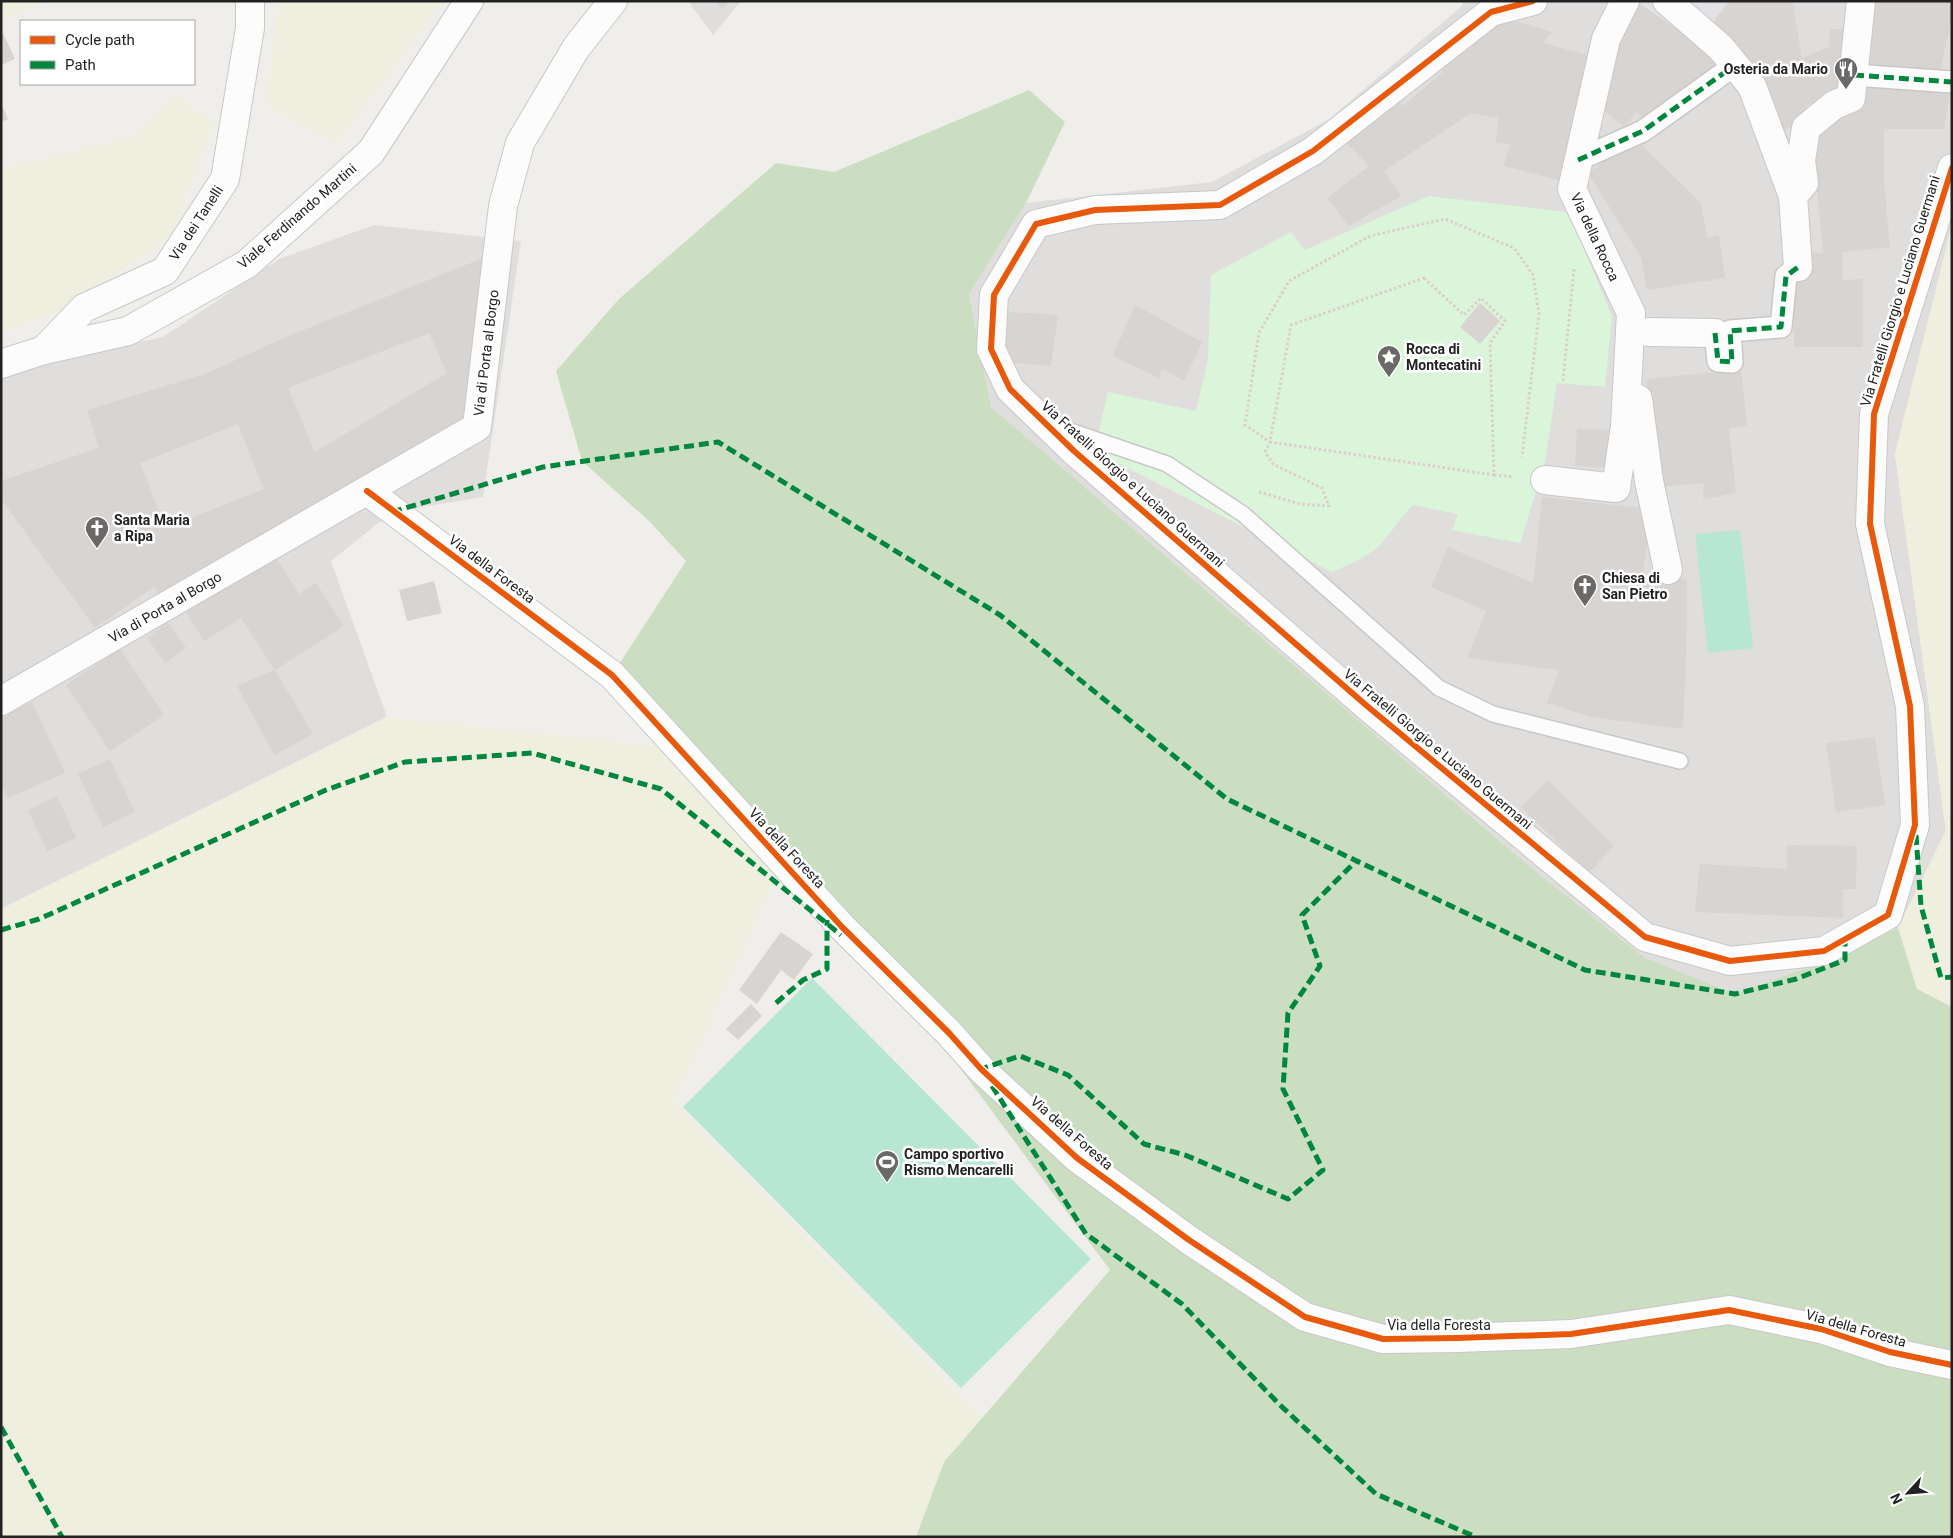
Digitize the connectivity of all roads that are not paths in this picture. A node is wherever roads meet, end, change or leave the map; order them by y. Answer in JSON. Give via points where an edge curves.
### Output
{"nodes":[{"id":1,"x":250,"y":1,"type":"edge"},
{"id":2,"x":469,"y":1,"type":"edge"},
{"id":3,"x":613,"y":1,"type":"edge"},
{"id":4,"x":1533,"y":1,"type":"edge"},
{"id":5,"x":1625,"y":1,"type":"edge"},
{"id":6,"x":1667,"y":1,"type":"edge"},
{"id":7,"x":1861,"y":1,"type":"edge"},
{"id":8,"x":1735,"y":65,"type":"junction"},
{"id":9,"x":1854,"y":76,"type":"junction"},
{"id":10,"x":1952,"y":82,"type":"edge"},
{"id":11,"x":1578,"y":160,"type":"junction"},
{"id":12,"x":1952,"y":168,"type":"edge"},
{"id":13,"x":1793,"y":196,"type":"junction"},
{"id":14,"x":1798,"y":268,"type":"joint"},
{"id":15,"x":1621,"y":293,"type":"junction"},
{"id":16,"x":1648,"y":332,"type":"junction"},
{"id":17,"x":1715,"y":332,"type":"joint"},
{"id":18,"x":44,"y":350,"type":"junction"},
{"id":19,"x":1,"y":364,"type":"edge"},
{"id":20,"x":1044,"y":422,"type":"junction"},
{"id":21,"x":1532,"y":479,"type":"road end"},
{"id":22,"x":366,"y":492,"type":"junction"},
{"id":23,"x":1668,"y":570,"type":"dead end"},
{"id":24,"x":1,"y":701,"type":"edge"},
{"id":25,"x":1680,"y":761,"type":"dead end"},
{"id":26,"x":1952,"y":1365,"type":"edge"}],
"edges":[{"from":1,"to":18,"type":"street","name":"Via dei Tanelli","via":[[250,28],[225,179],[165,271],[84,308]]},
{"from":2,"to":18,"type":"street","name":"Viale Ferdinando Martini","via":[[370,152],[247,264],[128,331]]},
{"from":3,"to":22,"type":"street","name":"Via di Porta al Borgo","via":[[576,48],[520,143],[503,206],[477,427]]},
{"from":4,"to":20,"type":"street","name":"Via Fratelli Giorgio e Luciano Guermani","via":[[1491,12],[1313,151],[1220,205],[1095,210],[1036,224],[994,295],[991,349],[1010,389]]},
{"from":5,"to":11,"type":"street","name":"Via della Rocca","via":[[1606,39]]},
{"from":6,"to":8,"type":"street","via":[[1702,30]]},
{"from":7,"to":9,"type":"street"},
{"from":8,"to":11,"type":"street","via":[[1643,131]]},
{"from":8,"to":13,"type":"street","via":[[1752,86]]},
{"from":9,"to":10,"type":"street"},
{"from":9,"to":13,"type":"street","via":[[1852,98],[1834,105],[1806,128],[1802,161],[1804,183]]},
{"from":11,"to":15,"type":"street","name":"Via della Rocca","via":[[1572,188]]},
{"from":12,"to":20,"type":"street","name":"Via Fratelli Giorgio e Luciano Guermani","via":[[1874,414],[1870,524],[1910,706],[1915,825],[1888,915],[1824,951],[1730,961],[1645,937],[1367,706]]},
{"from":13,"to":14,"type":"street"},
{"from":14,"to":17,"type":"street","via":[[1786,276],[1781,327],[1730,331],[1732,362],[1718,361]]},
{"from":15,"to":16,"type":"street","via":[[1634,290],[1641,301]]},
{"from":15,"to":21,"type":"street","name":"Via della Rocca","via":[[1631,313],[1625,426],[1616,488]]},
{"from":16,"to":17,"type":"street"},
{"from":16,"to":23,"type":"street","via":[[1635,378],[1649,481]]},
{"from":18,"to":19,"type":"street","name":"Viale Ferdinando Martini"},
{"from":20,"to":25,"type":"lane","via":[[1167,464],[1243,514],[1440,688],[1493,714]]},
{"from":22,"to":24,"type":"street","name":"Via di Porta al Borgo"},
{"from":22,"to":26,"type":"street","name":"Via della Foresta","via":[[612,675],[842,927],[981,1068],[1077,1158],[1189,1240],[1305,1317],[1383,1339],[1458,1338],[1571,1334],[1729,1310],[1821,1329],[1890,1352]]}]}
